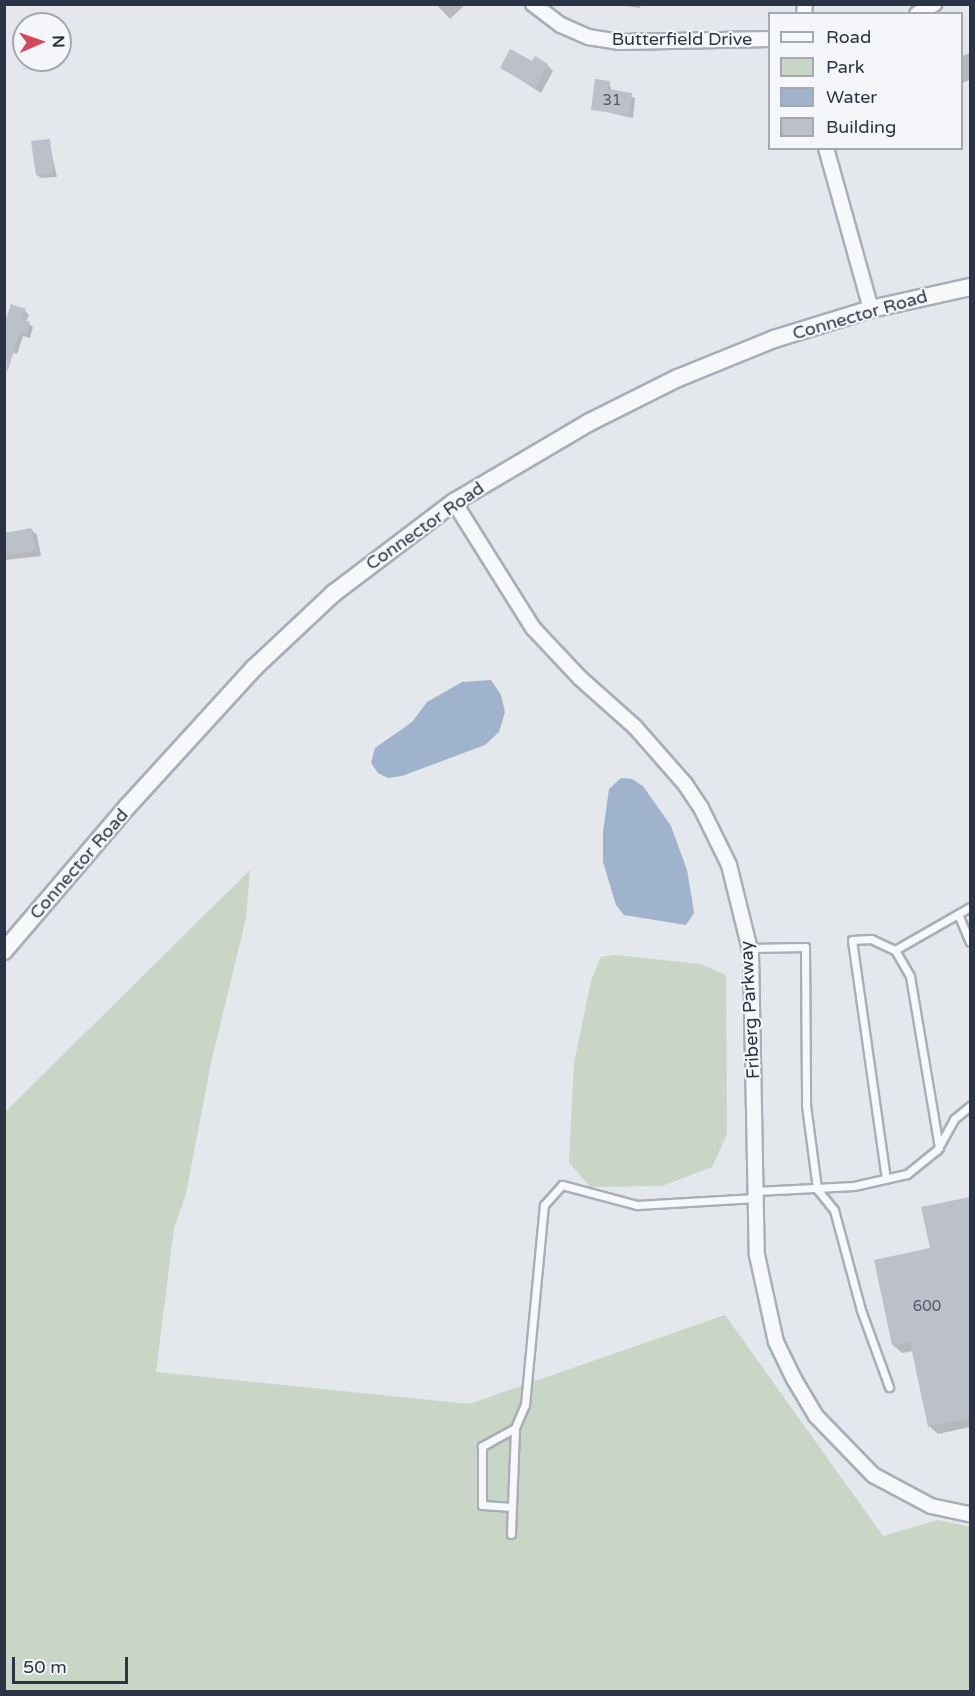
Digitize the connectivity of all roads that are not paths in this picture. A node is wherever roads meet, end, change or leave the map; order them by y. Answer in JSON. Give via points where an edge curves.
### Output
{"nodes":[{"id":1,"x":533,"y":4,"type":"edge"},
{"id":2,"x":934,"y":4,"type":"edge"},
{"id":3,"x":920,"y":12,"type":"edge"},
{"id":4,"x":768,"y":39,"type":"edge"},
{"id":5,"x":827,"y":150,"type":"edge"},
{"id":6,"x":970,"y":287,"type":"edge"},
{"id":7,"x":872,"y":309,"type":"junction"},
{"id":8,"x":454,"y":502,"type":"junction"},
{"id":9,"x":970,"y":906,"type":"edge"},
{"id":10,"x":958,"y":914,"type":"junction"},
{"id":11,"x":970,"y":942,"type":"edge"},
{"id":12,"x":750,"y":948,"type":"junction"},
{"id":13,"x":895,"y":950,"type":"junction"},
{"id":14,"x":4,"y":951,"type":"edge"},
{"id":15,"x":970,"y":1106,"type":"edge"},
{"id":16,"x":939,"y":1148,"type":"junction"},
{"id":17,"x":886,"y":1179,"type":"junction"},
{"id":18,"x":817,"y":1189,"type":"junction"},
{"id":19,"x":756,"y":1195,"type":"junction"},
{"id":20,"x":889,"y":1387,"type":"dead end"},
{"id":21,"x":515,"y":1428,"type":"junction"},
{"id":22,"x":512,"y":1507,"type":"junction"},
{"id":23,"x":970,"y":1514,"type":"edge"},
{"id":24,"x":511,"y":1534,"type":"dead end"}],
"edges":[{"from":1,"to":4,"type":"street","name":"Butterfield Drive","via":[[588,38],[630,42]]},
{"from":2,"to":3,"type":"street"},
{"from":5,"to":7,"type":"street"},
{"from":6,"to":7,"type":"street","name":"Connector Road"},
{"from":7,"to":8,"type":"street","name":"Connector Road","via":[[774,339],[678,378],[588,423]]},
{"from":8,"to":12,"type":"street","name":"Friberg Parkway","via":[[533,628],[665,757],[701,808],[729,865]]},
{"from":8,"to":14,"type":"street","name":"Connector Road","via":[[334,593],[254,669],[128,806]]},
{"from":9,"to":10,"type":"lane"},
{"from":10,"to":11,"type":"lane"},
{"from":10,"to":13,"type":"lane"},
{"from":12,"to":18,"type":"lane","via":[[805,947],[806,1105]]},
{"from":12,"to":19,"type":"street","name":"Friberg Parkway"},
{"from":13,"to":16,"type":"lane","via":[[910,976]]},
{"from":13,"to":17,"type":"lane","via":[[871,939],[852,940]]},
{"from":15,"to":16,"type":"lane","via":[[954,1119]]},
{"from":16,"to":17,"type":"lane","via":[[907,1174]]},
{"from":17,"to":18,"type":"lane"},
{"from":18,"to":19,"type":"lane"},
{"from":18,"to":20,"type":"lane","via":[[834,1210],[861,1310]]},
{"from":19,"to":21,"type":"lane","via":[[637,1205],[562,1185],[544,1205],[525,1405]]},
{"from":19,"to":23,"type":"street","name":"Friberg Parkway","via":[[757,1254],[776,1342],[816,1416],[873,1475],[931,1506]]},
{"from":21,"to":22,"type":"lane"},
{"from":21,"to":22,"type":"lane","via":[[482,1446],[482,1505]]},
{"from":22,"to":24,"type":"lane"}]}
